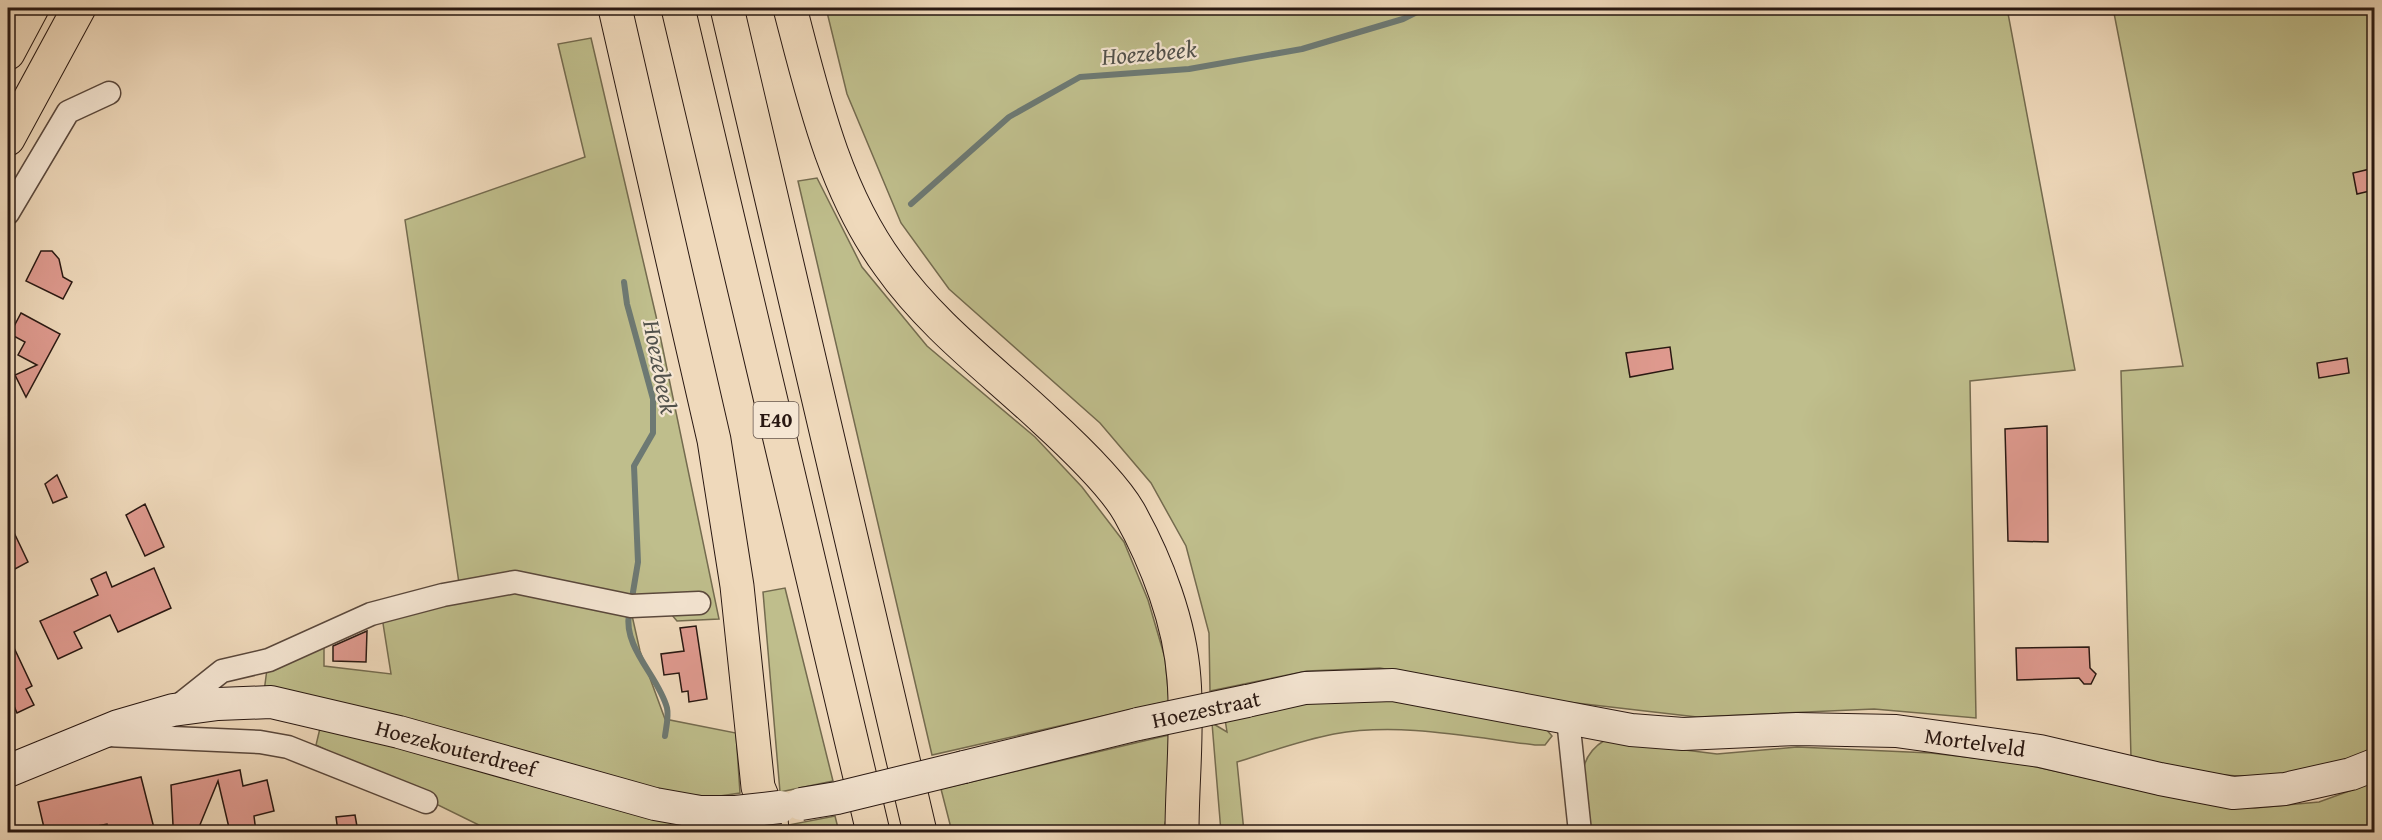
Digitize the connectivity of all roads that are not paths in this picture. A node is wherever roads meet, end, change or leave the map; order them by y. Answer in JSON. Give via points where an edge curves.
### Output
{"nodes":[{"id":1,"x":78,"y":8,"type":"edge"},
{"id":2,"x":615,"y":8,"type":"edge"},
{"id":3,"x":678,"y":8,"type":"edge"},
{"id":4,"x":727,"y":8,"type":"edge"},
{"id":5,"x":790,"y":8,"type":"edge"},
{"id":6,"x":109,"y":93,"type":"dead end"},
{"id":7,"x":8,"y":139,"type":"edge"},
{"id":8,"x":8,"y":213,"type":"edge"},
{"id":9,"x":699,"y":603,"type":"dead end"},
{"id":10,"x":173,"y":710,"type":"junction"},
{"id":11,"x":1568,"y":719,"type":"junction"},
{"id":12,"x":98,"y":734,"type":"junction"},
{"id":13,"x":1186,"y":743,"type":"junction"},
{"id":14,"x":2374,"y":765,"type":"edge"},
{"id":15,"x":8,"y":771,"type":"edge"},
{"id":16,"x":426,"y":802,"type":"dead end"},
{"id":17,"x":778,"y":808,"type":"edge"},
{"id":18,"x":744,"y":822,"type":"edge"},
{"id":19,"x":873,"y":832,"type":"edge"},
{"id":20,"x":920,"y":832,"type":"edge"},
{"id":21,"x":1182,"y":832,"type":"edge"},
{"id":22,"x":1202,"y":832,"type":"edge"},
{"id":23,"x":1580,"y":832,"type":"edge"}],
"edges":[{"from":1,"to":7,"type":"highway"},
{"from":2,"to":17,"type":"highway","via":[[714,440]]},
{"from":3,"to":19,"type":"highway","number":"E40"},
{"from":4,"to":20,"type":"highway","number":"E40"},
{"from":5,"to":13,"type":"highway","via":[[818,117],[851,201],[889,265],[946,333],[1046,420],[1128,511],[1170,605],[1184,677]]},
{"from":6,"to":8,"type":"street","via":[[68,112]]},
{"from":9,"to":10,"type":"street","name":"Hoezekouterdreef","via":[[631,606],[515,582],[443,595],[371,614],[268,660],[222,671]]},
{"from":10,"to":12,"type":"street","name":"Hoezekouterdreef"},
{"from":10,"to":18,"type":"street","name":"Hoezekouterdreef","via":[[271,702],[399,732],[655,804]]},
{"from":11,"to":14,"type":"street","name":"Mortelveld","via":[[1683,734],[1797,729],[1896,731],[2040,751],[2233,793],[2285,789]]},
{"from":11,"to":17,"type":"street","name":"Hoezestraat","bridge":true,"via":[[1393,685],[1305,688],[1138,724],[837,798]]},
{"from":11,"to":23,"type":"street"},
{"from":12,"to":15,"type":"street","name":"Hoezekouterdreef"},
{"from":12,"to":16,"type":"street","name":"Hoezekouterdreef","via":[[260,742],[288,747]]},
{"from":13,"to":21,"type":"highway"},
{"from":13,"to":22,"type":"highway","via":[[1196,768]]},
{"from":17,"to":18,"type":"highway"}]}
